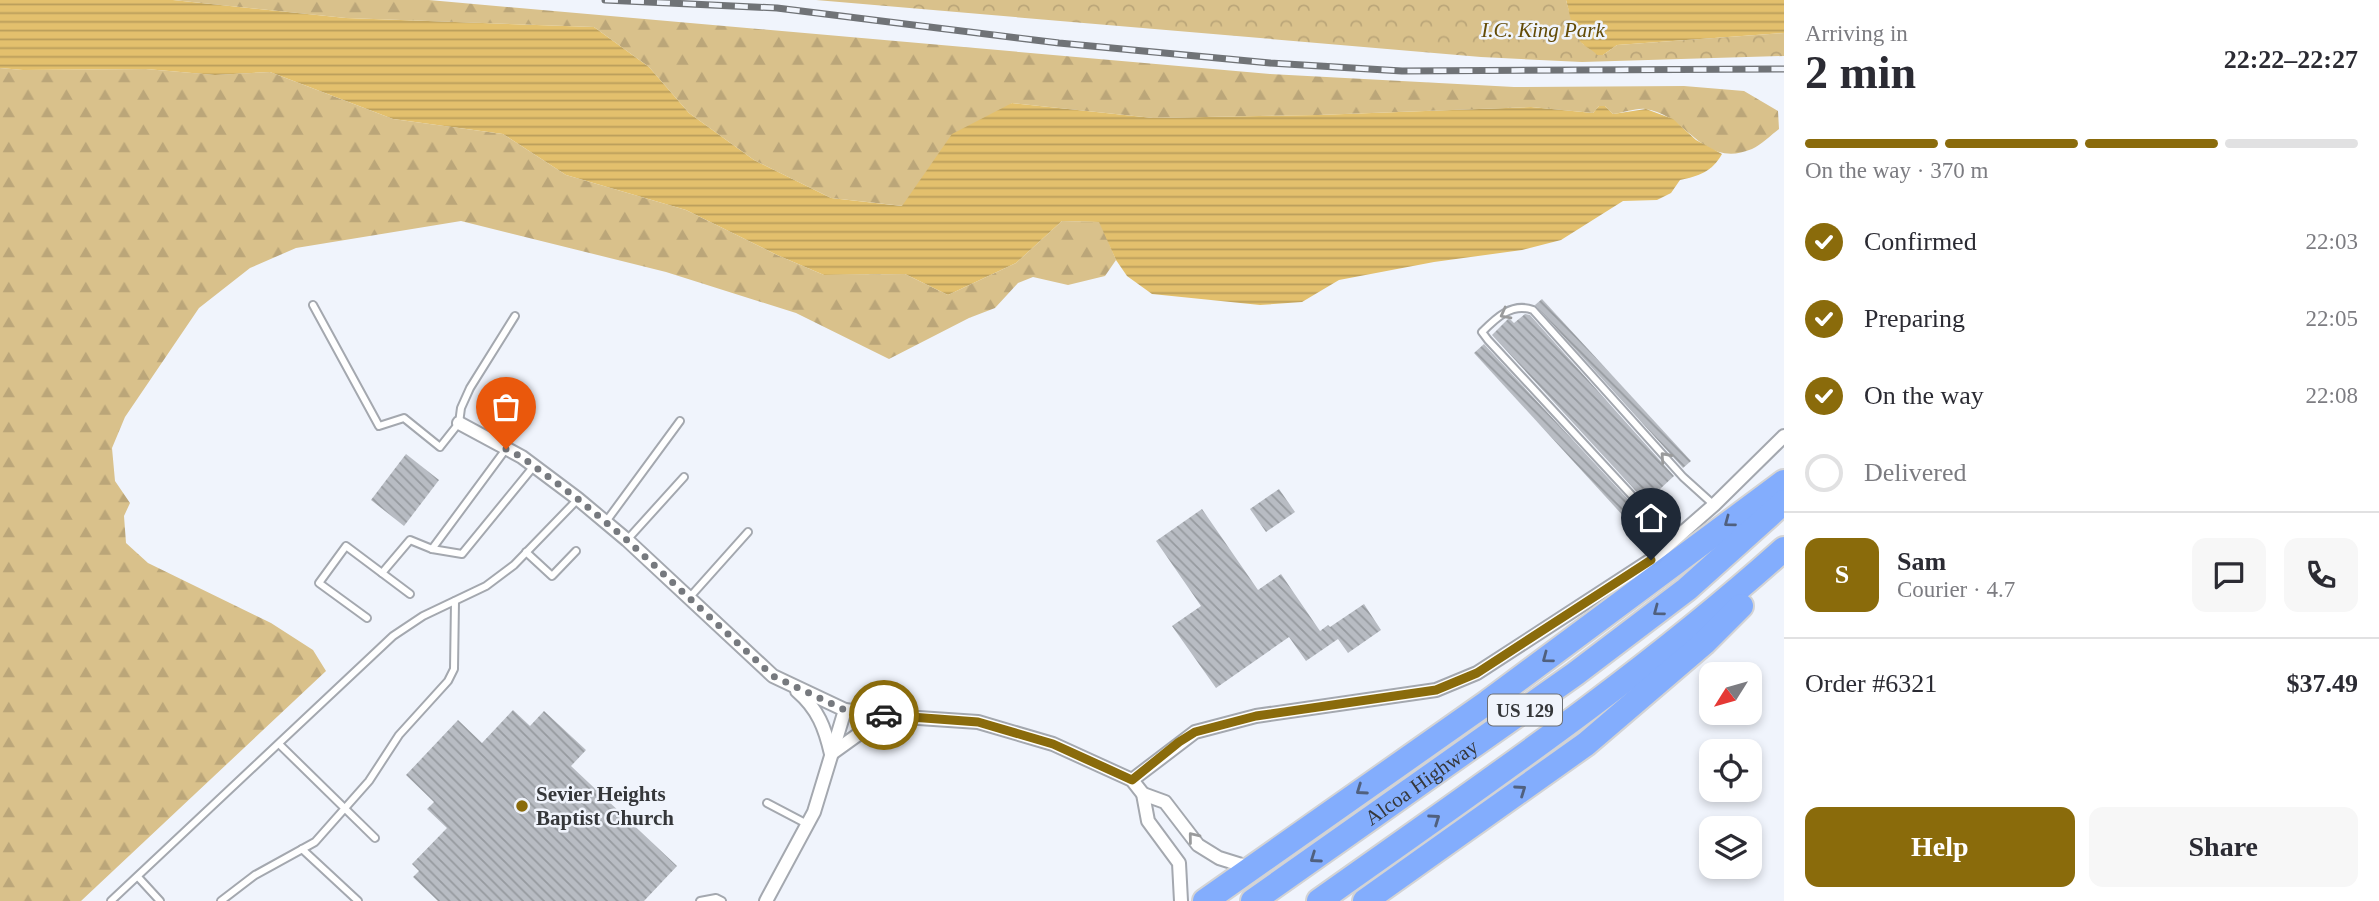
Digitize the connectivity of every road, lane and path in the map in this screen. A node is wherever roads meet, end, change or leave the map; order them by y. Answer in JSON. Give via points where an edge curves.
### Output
{"nodes":[{"id":1,"x":313,"y":305,"type":"dead end"},
{"id":2,"x":515,"y":316,"type":"dead end"},
{"id":3,"x":680,"y":421,"type":"dead end"},
{"id":4,"x":459,"y":423,"type":"junction"},
{"id":5,"x":1784,"y":436,"type":"edge"},
{"id":6,"x":506,"y":449,"type":"junction"},
{"id":7,"x":534,"y":466,"type":"junction"},
{"id":8,"x":684,"y":477,"type":"dead end"},
{"id":9,"x":1784,"y":482,"type":"edge"},
{"id":10,"x":578,"y":499,"type":"junction"},
{"id":11,"x":1784,"y":502,"type":"edge"},
{"id":12,"x":1714,"y":505,"type":"junction"},
{"id":13,"x":605,"y":523,"type":"junction"},
{"id":14,"x":748,"y":532,"type":"dead end"},
{"id":15,"x":627,"y":540,"type":"junction"},
{"id":16,"x":1674,"y":541,"type":"junction"},
{"id":17,"x":432,"y":548,"type":"junction"},
{"id":18,"x":1784,"y":549,"type":"edge"},
{"id":19,"x":576,"y":551,"type":"dead end"},
{"id":20,"x":526,"y":552,"type":"junction"},
{"id":21,"x":1784,"y":559,"type":"edge"},
{"id":22,"x":383,"y":573,"type":"junction"},
{"id":23,"x":410,"y":594,"type":"dead end"},
{"id":24,"x":689,"y":598,"type":"junction"},
{"id":25,"x":454,"y":601,"type":"junction"},
{"id":26,"x":367,"y":618,"type":"dead end"},
{"id":27,"x":786,"y":682,"type":"junction"},
{"id":28,"x":845,"y":710,"type":"junction"},
{"id":29,"x":904,"y":718,"type":"junction"},
{"id":30,"x":279,"y":744,"type":"junction"},
{"id":31,"x":831,"y":754,"type":"junction"},
{"id":32,"x":1132,"y":780,"type":"junction"},
{"id":33,"x":1143,"y":794,"type":"junction"},
{"id":34,"x":767,"y":803,"type":"dead end"},
{"id":35,"x":345,"y":808,"type":"junction"},
{"id":36,"x":807,"y":824,"type":"junction"},
{"id":37,"x":375,"y":838,"type":"dead end"},
{"id":38,"x":302,"y":849,"type":"junction"},
{"id":39,"x":1251,"y":868,"type":"junction"},
{"id":40,"x":138,"y":877,"type":"junction"},
{"id":41,"x":111,"y":901,"type":"edge"},
{"id":42,"x":160,"y":901,"type":"edge"},
{"id":43,"x":221,"y":901,"type":"edge"},
{"id":44,"x":358,"y":901,"type":"edge"},
{"id":45,"x":700,"y":901,"type":"edge"},
{"id":46,"x":722,"y":901,"type":"edge"},
{"id":47,"x":766,"y":901,"type":"edge"},
{"id":48,"x":1181,"y":901,"type":"edge"},
{"id":49,"x":1205,"y":901,"type":"edge"},
{"id":50,"x":1253,"y":901,"type":"edge"},
{"id":51,"x":1319,"y":901,"type":"edge"},
{"id":52,"x":1365,"y":901,"type":"edge"}],
"edges":[{"from":1,"to":4,"type":"lane","via":[[379,426],[404,418],[440,447]]},
{"from":2,"to":4,"type":"lane","via":[[470,388]]},
{"from":3,"to":13,"type":"lane"},
{"from":4,"to":6,"type":"street"},
{"from":5,"to":12,"type":"street"},
{"from":6,"to":7,"type":"street"},
{"from":6,"to":17,"type":"lane"},
{"from":7,"to":10,"type":"street"},
{"from":7,"to":17,"type":"lane","via":[[462,554]]},
{"from":8,"to":15,"type":"lane"},
{"from":9,"to":39,"type":"highway","one_way":true,"via":[[1488,702]]},
{"from":10,"to":13,"type":"street"},
{"from":10,"to":20,"type":"lane"},
{"from":11,"to":50,"type":"highway","name":"Alcoa Highway","number":"US 129","one_way":true,"via":[[1687,589],[1575,674]]},
{"from":12,"to":16,"type":"street"},
{"from":12,"to":16,"type":"lane","one_way":true,"via":[[1683,477],[1533,310],[1515,308],[1492,322],[1482,332],[1488,340]]},
{"from":13,"to":15,"type":"street"},
{"from":14,"to":24,"type":"lane"},
{"from":15,"to":24,"type":"street"},
{"from":16,"to":32,"type":"street","via":[[1477,673],[1436,690],[1256,716],[1195,732]]},
{"from":17,"to":22,"type":"lane","via":[[410,540]]},
{"from":51,"to":18,"type":"highway","name":"Alcoa Highway","number":"US 129","one_way":true,"via":[[1613,690]]},
{"from":19,"to":20,"type":"lane","via":[[552,576]]},
{"from":20,"to":25,"type":"lane","via":[[486,586]]},
{"from":52,"to":21,"type":"highway","one_way":true,"via":[[1586,744],[1704,643]]},
{"from":22,"to":23,"type":"lane"},
{"from":22,"to":26,"type":"lane","via":[[346,546],[319,583]]},
{"from":24,"to":27,"type":"street","via":[[773,676]]},
{"from":25,"to":30,"type":"lane","via":[[393,636]]},
{"from":25,"to":35,"type":"lane","via":[[454,669],[448,681],[399,735]]},
{"from":27,"to":28,"type":"street"},
{"from":27,"to":31,"type":"street","via":[[814,708]]},
{"from":28,"to":29,"type":"street"},
{"from":28,"to":31,"type":"street"},
{"from":29,"to":31,"type":"street","via":[[863,731]]},
{"from":29,"to":32,"type":"street","via":[[978,722],[1053,744]]},
{"from":30,"to":35,"type":"lane"},
{"from":30,"to":40,"type":"lane"},
{"from":31,"to":36,"type":"street"},
{"from":32,"to":33,"type":"street"},
{"from":39,"to":33,"type":"street","one_way":true,"via":[[1219,858],[1198,845],[1166,802]]},
{"from":33,"to":48,"type":"street","via":[[1148,821],[1179,863]]},
{"from":34,"to":36,"type":"lane"},
{"from":35,"to":37,"type":"lane"},
{"from":35,"to":38,"type":"lane"},
{"from":36,"to":47,"type":"street"},
{"from":38,"to":43,"type":"lane","via":[[255,875]]},
{"from":38,"to":44,"type":"lane"},
{"from":39,"to":49,"type":"highway"},
{"from":40,"to":41,"type":"lane"},
{"from":40,"to":42,"type":"lane"},
{"from":45,"to":46,"type":"lane"}]}
